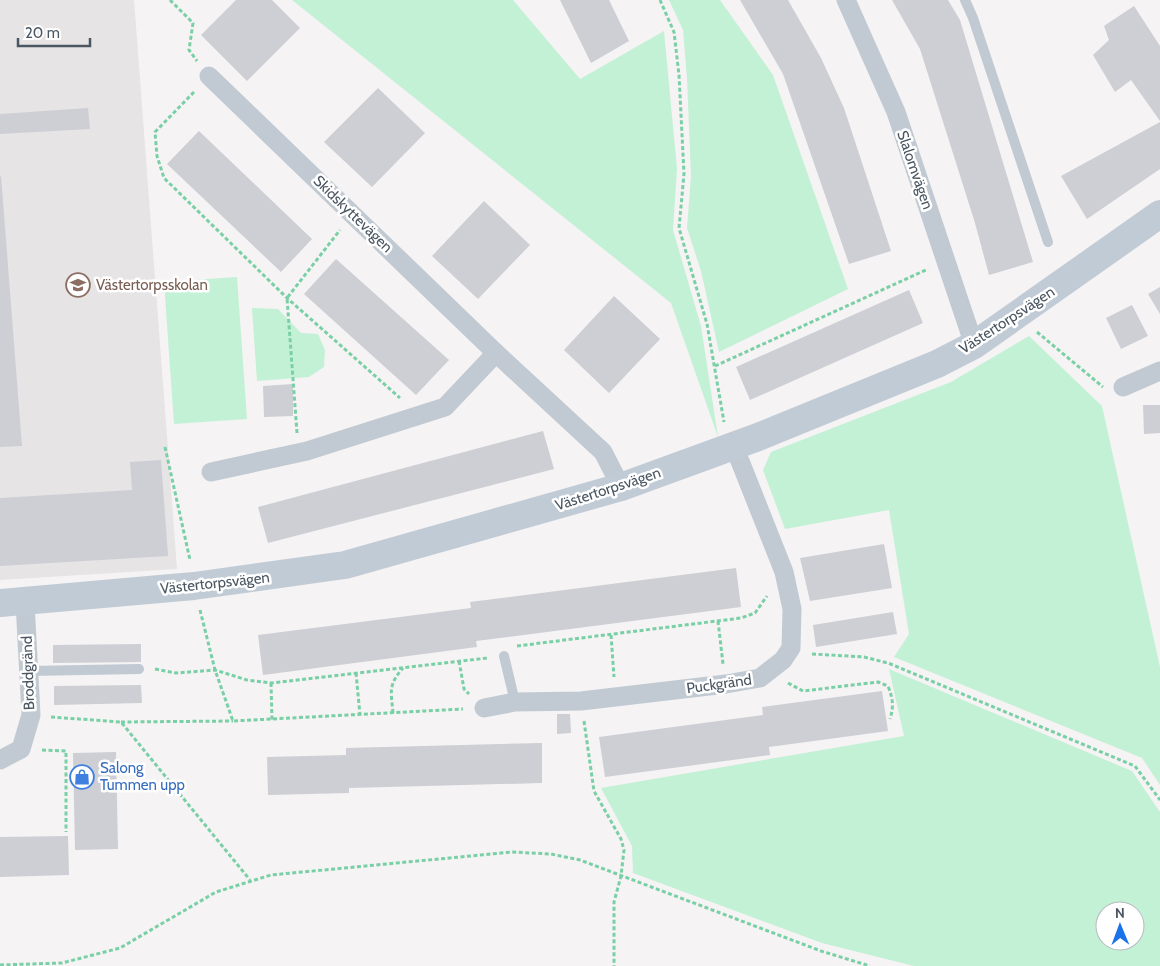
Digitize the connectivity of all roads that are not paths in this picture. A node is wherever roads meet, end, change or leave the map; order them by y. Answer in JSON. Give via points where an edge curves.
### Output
{"nodes":[{"id":1,"x":846,"y":0,"type":"edge"},
{"id":2,"x":965,"y":0,"type":"edge"},
{"id":3,"x":209,"y":76,"type":"road end"},
{"id":4,"x":1160,"y":214,"type":"edge"},
{"id":5,"x":1048,"y":242,"type":"dead end"},
{"id":6,"x":974,"y":345,"type":"junction"},
{"id":7,"x":496,"y":353,"type":"junction"},
{"id":8,"x":1160,"y":371,"type":"edge"},
{"id":9,"x":1123,"y":387,"type":"road end"},
{"id":10,"x":734,"y":446,"type":"junction"},
{"id":11,"x":211,"y":472,"type":"dead end"},
{"id":12,"x":621,"y":487,"type":"junction"},
{"id":13,"x":13,"y":603,"type":"edge"},
{"id":14,"x":504,"y":656,"type":"dead end"},
{"id":15,"x":139,"y":668,"type":"road end"},
{"id":16,"x":29,"y":671,"type":"junction"},
{"id":17,"x":515,"y":702,"type":"junction"},
{"id":18,"x":484,"y":708,"type":"road end"},
{"id":19,"x":0,"y":760,"type":"edge"}],
"edges":[{"from":1,"to":6,"type":"street","name":"Slalomvägen","via":[[896,112]]},
{"from":2,"to":5,"type":"lane"},
{"from":3,"to":7,"type":"street","name":"Skidskyttevägen"},
{"from":4,"to":6,"type":"street","name":"Västertorpsvägen"},
{"from":6,"to":10,"type":"street","name":"Västertorpsvägen","via":[[937,364]]},
{"from":7,"to":11,"type":"street","via":[[445,407],[307,451]]},
{"from":7,"to":12,"type":"street","name":"Skidskyttevägen","via":[[603,452]]},
{"from":8,"to":9,"type":"street"},
{"from":10,"to":12,"type":"street","name":"Västertorpsvägen"},
{"from":10,"to":17,"type":"street","name":"Puckgränd","via":[[784,572],[792,609],[790,648],[782,660],[760,678],[726,684],[581,701]]},
{"from":12,"to":13,"type":"street","name":"Västertorpsvägen","via":[[345,565],[194,586]]},
{"from":13,"to":16,"type":"street","name":"Broddgränd"},
{"from":14,"to":17,"type":"lane"},
{"from":15,"to":16,"type":"lane"},
{"from":16,"to":19,"type":"street","name":"Broddgränd","via":[[31,715],[21,749]]},
{"from":17,"to":18,"type":"street","name":"Puckgränd"}]}
